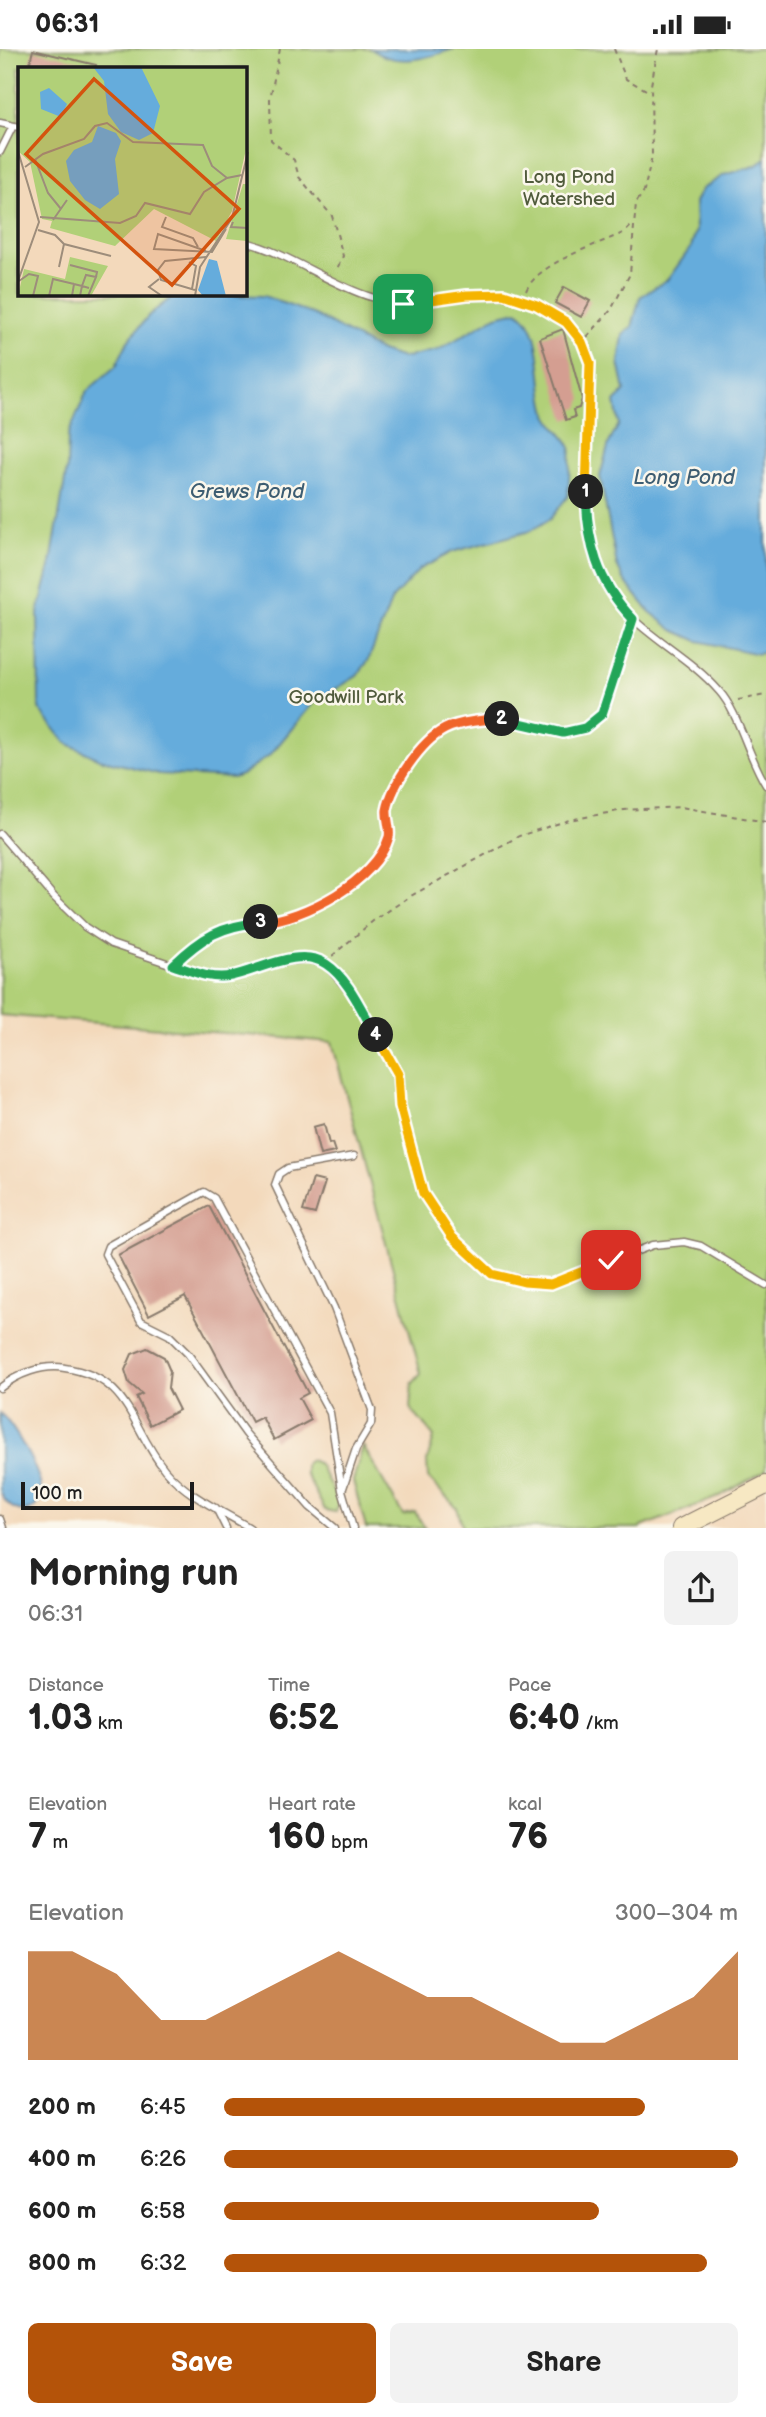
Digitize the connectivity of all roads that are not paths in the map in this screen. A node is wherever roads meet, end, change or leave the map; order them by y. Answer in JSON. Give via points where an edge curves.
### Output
{"nodes":[{"id":1,"x":0,"y":123,"type":"edge"},
{"id":2,"x":16,"y":127,"type":"edge"},
{"id":3,"x":0,"y":152,"type":"edge"},
{"id":4,"x":247,"y":243,"type":"edge"},
{"id":5,"x":766,"y":785,"type":"edge"},
{"id":6,"x":0,"y":834,"type":"edge"},
{"id":7,"x":354,"y":1156,"type":"dead end"},
{"id":8,"x":766,"y":1285,"type":"edge"},
{"id":9,"x":0,"y":1388,"type":"edge"},
{"id":10,"x":766,"y":1485,"type":"edge"},
{"id":11,"x":342,"y":1490,"type":"junction"},
{"id":12,"x":215,"y":1507,"type":"junction"},
{"id":13,"x":0,"y":1519,"type":"edge"},
{"id":14,"x":708,"y":1522,"type":"edge"},
{"id":15,"x":4,"y":1528,"type":"edge"},
{"id":16,"x":226,"y":1528,"type":"edge"},
{"id":17,"x":250,"y":1528,"type":"edge"},
{"id":18,"x":335,"y":1528,"type":"edge"},
{"id":19,"x":353,"y":1528,"type":"edge"},
{"id":20,"x":681,"y":1528,"type":"edge"}],
"edges":[{"from":1,"to":2,"type":"lane"},
{"from":2,"to":3,"type":"lane"},
{"from":4,"to":5,"type":"lane","via":[[372,297],[403,304],[504,294],[566,322],[582,342],[590,363],[585,451],[590,535],[605,586],[633,619],[719,690]]},
{"from":6,"to":8,"type":"lane","via":[[54,897],[111,944],[205,975],[230,977],[286,961],[325,963],[355,998],[398,1074],[400,1106],[423,1193],[452,1237],[492,1274],[551,1284],[653,1245],[684,1243],[701,1246]]},
{"from":7,"to":11,"type":"lane","via":[[288,1168],[279,1174],[275,1185],[334,1308],[372,1410],[371,1424],[356,1449]]},
{"from":9,"to":12,"type":"lane","via":[[29,1372],[56,1366],[99,1376],[123,1399],[164,1469]]},
{"from":10,"to":14,"type":"main road"},
{"from":11,"to":18,"type":"lane","via":[[330,1413],[214,1198],[204,1192],[108,1246],[105,1254],[141,1321],[169,1335],[188,1354],[246,1434],[310,1507]]},
{"from":11,"to":19,"type":"lane"},
{"from":12,"to":16,"type":"lane"},
{"from":12,"to":17,"type":"lane"},
{"from":13,"to":15,"type":"lane"},
{"from":14,"to":20,"type":"main road"}]}
